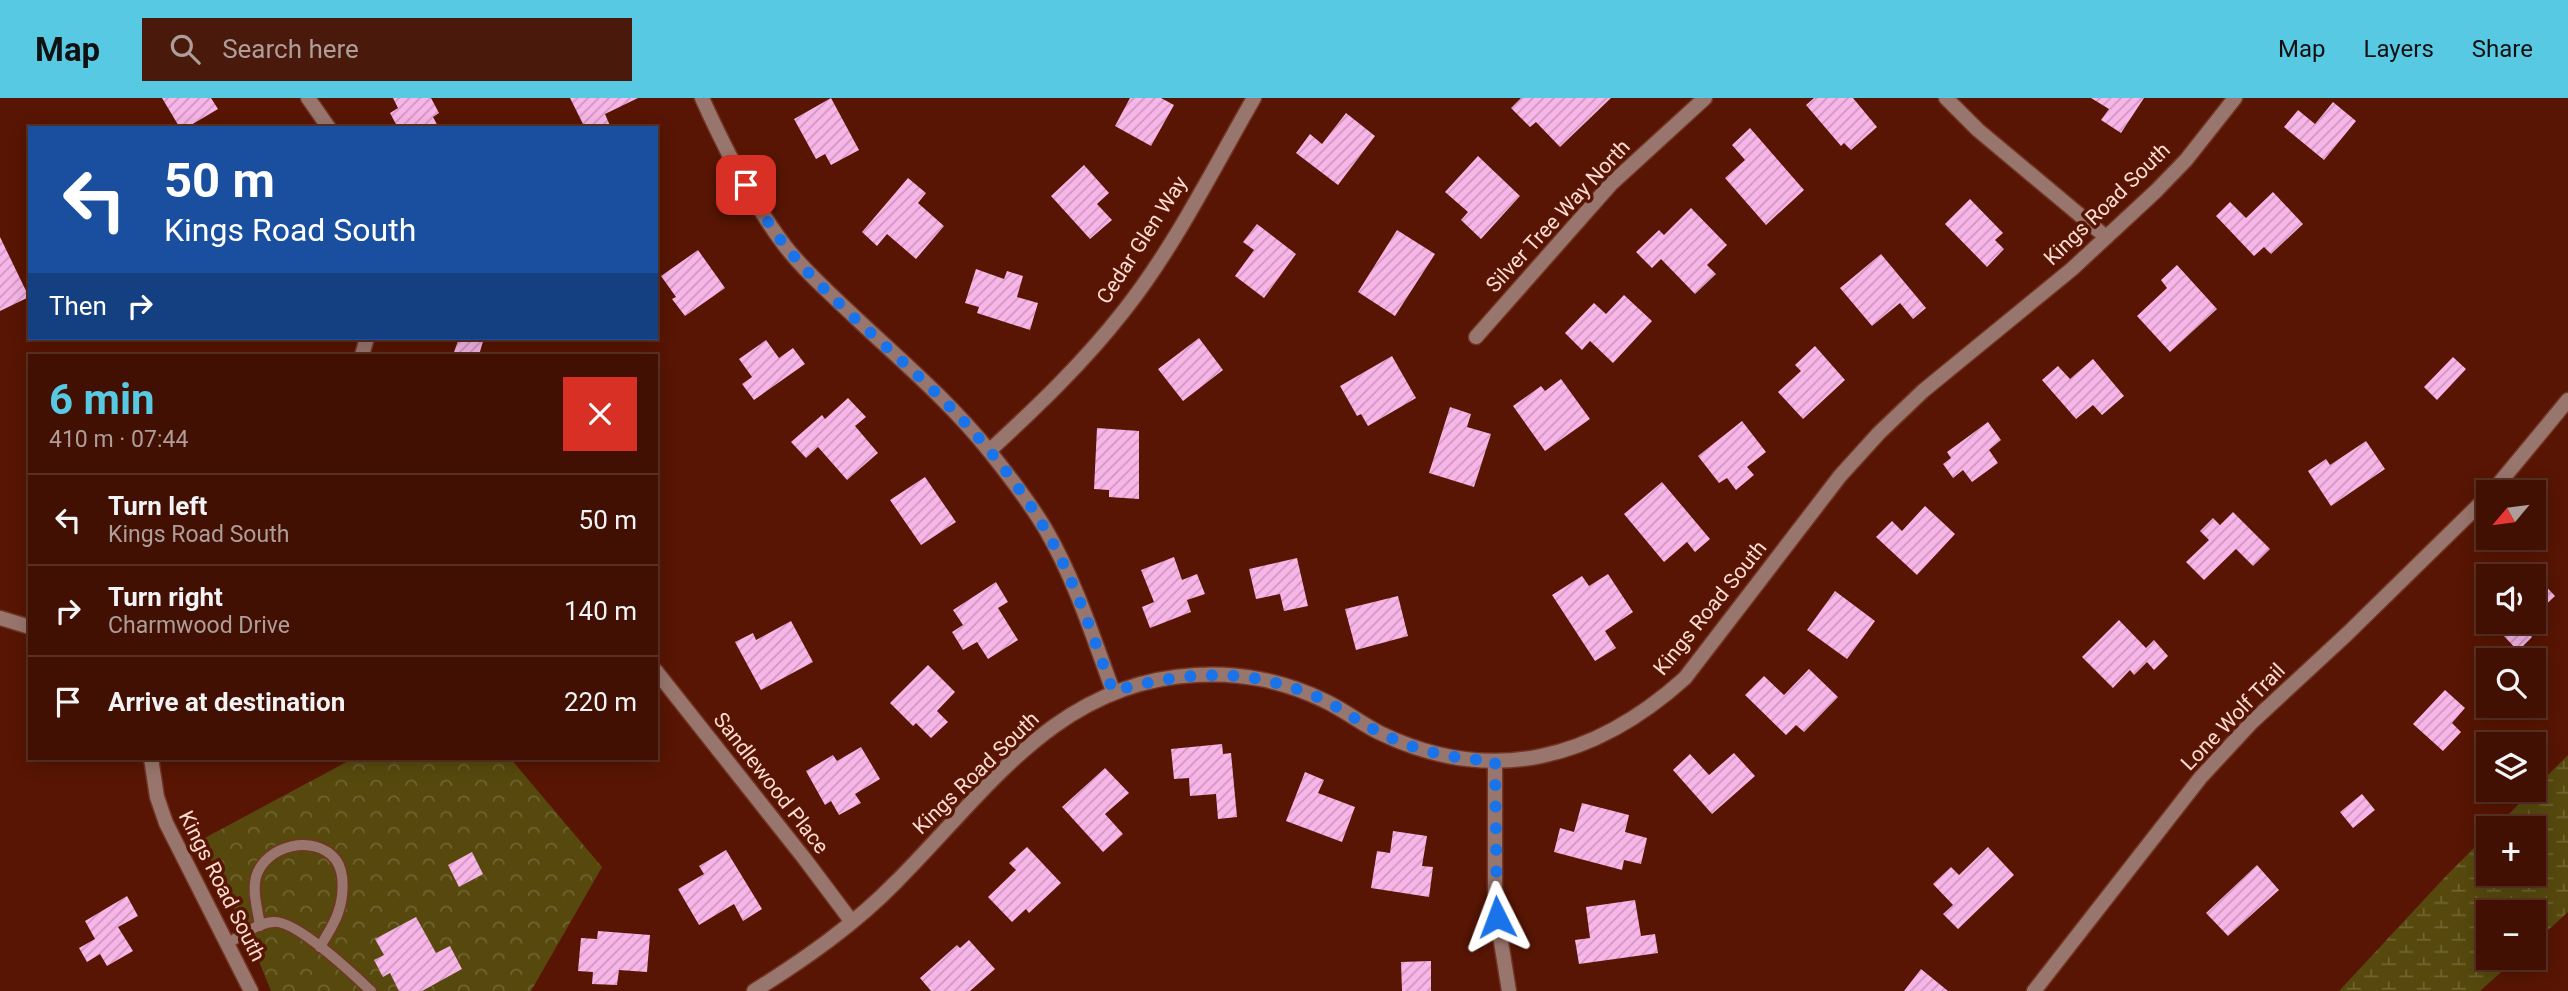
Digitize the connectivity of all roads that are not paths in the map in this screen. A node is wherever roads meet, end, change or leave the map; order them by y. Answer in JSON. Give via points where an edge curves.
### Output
{"nodes":[{"id":1,"x":308,"y":98,"type":"edge"},
{"id":2,"x":702,"y":98,"type":"edge"},
{"id":3,"x":1254,"y":98,"type":"edge"},
{"id":4,"x":1705,"y":98,"type":"edge"},
{"id":5,"x":1946,"y":98,"type":"edge"},
{"id":6,"x":2235,"y":98,"type":"edge"},
{"id":7,"x":328,"y":126,"type":"edge"},
{"id":8,"x":2106,"y":237,"type":"junction"},
{"id":9,"x":1476,"y":337,"type":"dead end"},
{"id":10,"x":2568,"y":400,"type":"edge"},
{"id":11,"x":989,"y":451,"type":"junction"},
{"id":12,"x":2502,"y":480,"type":"edge"},
{"id":13,"x":2476,"y":507,"type":"edge"},
{"id":14,"x":0,"y":618,"type":"edge"},
{"id":15,"x":28,"y":625,"type":"edge"},
{"id":16,"x":658,"y":673,"type":"edge"},
{"id":17,"x":1113,"y":691,"type":"junction"},
{"id":18,"x":151,"y":760,"type":"edge"},
{"id":19,"x":1495,"y":761,"type":"junction"},
{"id":20,"x":852,"y":922,"type":"junction"},
{"id":21,"x":260,"y":926,"type":"junction"},
{"id":22,"x":228,"y":943,"type":"junction"},
{"id":23,"x":320,"y":947,"type":"junction"},
{"id":24,"x":251,"y":991,"type":"edge"},
{"id":25,"x":371,"y":991,"type":"edge"},
{"id":26,"x":754,"y":991,"type":"edge"},
{"id":27,"x":1509,"y":991,"type":"edge"},
{"id":28,"x":2034,"y":991,"type":"edge"}],
"edges":[{"from":1,"to":7,"type":"street"},
{"from":2,"to":11,"type":"street","via":[[752,196],[785,247],[955,412]]},
{"from":3,"to":11,"type":"street","name":"Cedar Glen Way","via":[[1124,311],[1081,363]]},
{"from":4,"to":9,"type":"street","name":"Silver Tree Way North","via":[[1611,184]]},
{"from":5,"to":8,"type":"street"},
{"from":6,"to":8,"type":"street","name":"Kings Road South","via":[[2186,160]]},
{"from":8,"to":19,"type":"street","name":"Kings Road South","via":[[1879,433],[1840,476],[1709,650],[1661,700],[1632,721],[1561,752]]},
{"from":10,"to":12,"type":"street"},
{"from":11,"to":17,"type":"street","via":[[1017,487],[1068,572]]},
{"from":13,"to":28,"type":"street","name":"Lone Wolf Trail","via":[[2252,722],[2201,777]]},
{"from":14,"to":15,"type":"street"},
{"from":16,"to":20,"type":"street","name":"Sandlewood Place"},
{"from":17,"to":19,"type":"street","name":"Kings Road South","via":[[1193,675],[1256,678],[1323,700],[1416,748]]},
{"from":17,"to":20,"type":"street","name":"Kings Road South","via":[[1041,735]]},
{"from":18,"to":22,"type":"street","name":"Kings Road South","via":[[166,823]]},
{"from":19,"to":27,"type":"street","via":[[1495,890]]},
{"from":20,"to":26,"type":"street","name":"Kings Road South"},
{"from":21,"to":22,"type":"lane"},
{"from":21,"to":23,"type":"lane","via":[[274,921],[288,925]]},
{"from":21,"to":23,"type":"lane","via":[[256,876],[266,861],[297,844],[320,849],[336,860],[342,876],[338,913]]},
{"from":22,"to":24,"type":"street","name":"Kings Road South"},
{"from":23,"to":25,"type":"lane"}]}
